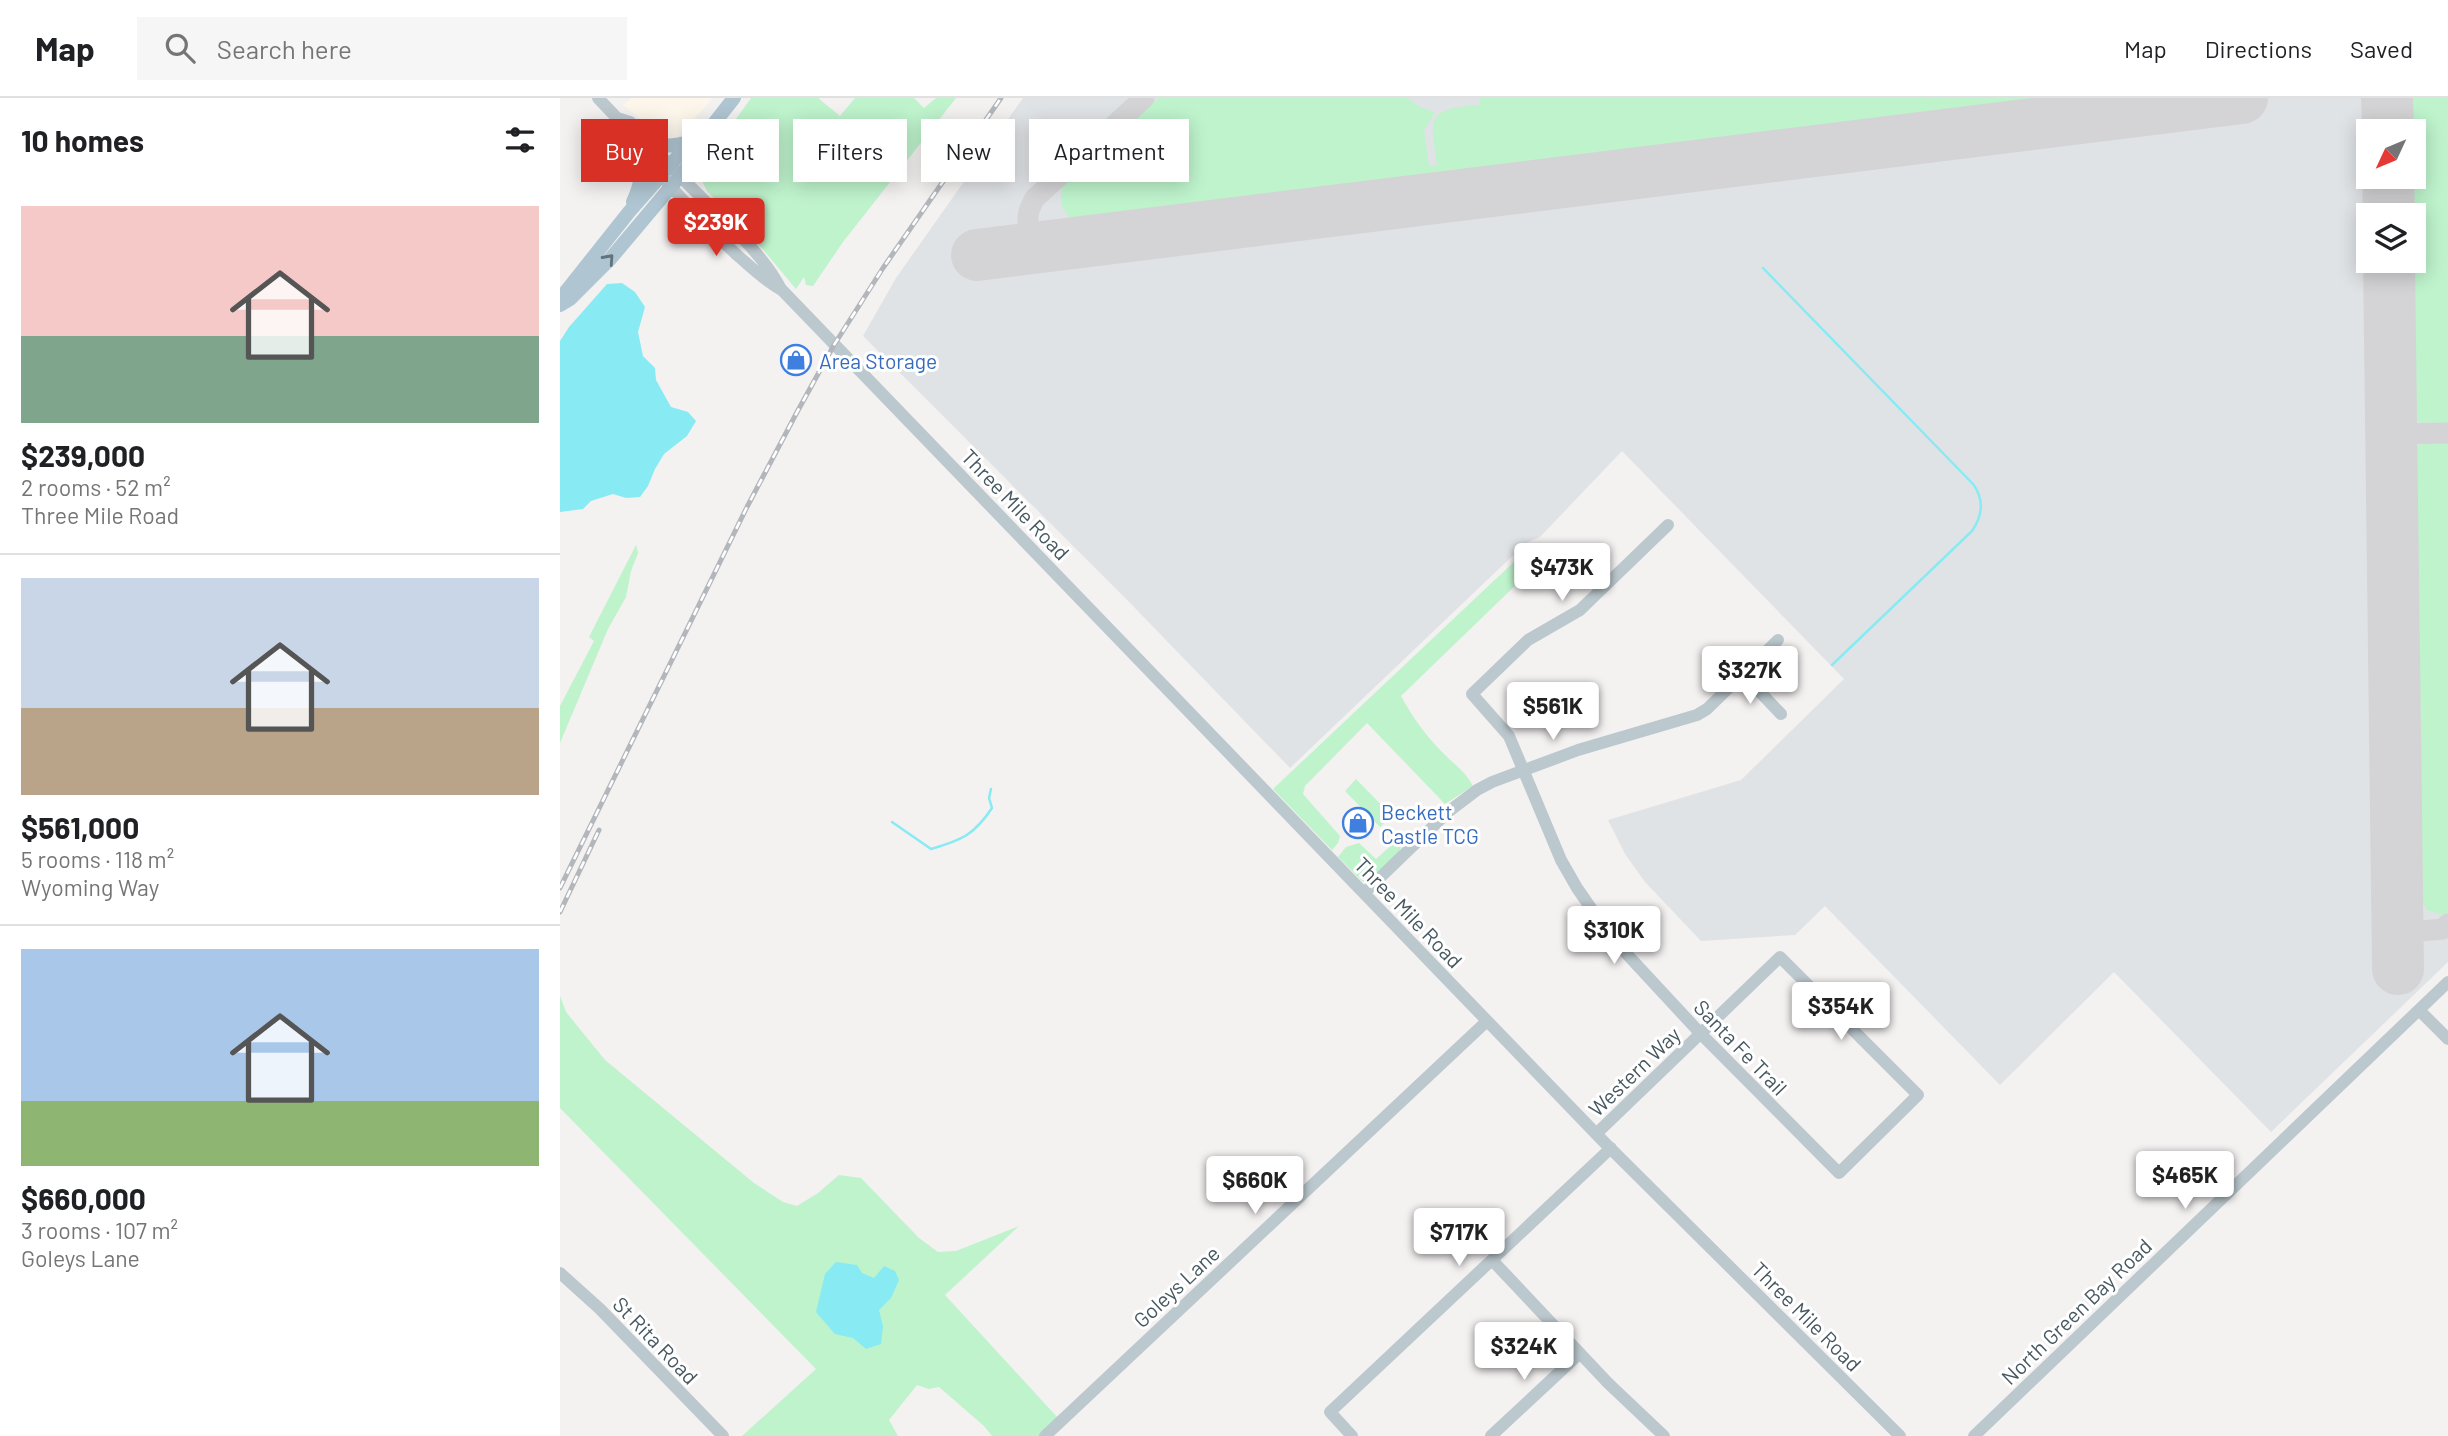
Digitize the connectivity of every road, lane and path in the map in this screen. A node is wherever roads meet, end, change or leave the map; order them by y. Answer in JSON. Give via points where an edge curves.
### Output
{"nodes":[{"id":1,"x":598,"y":98,"type":"edge"},
{"id":2,"x":734,"y":98,"type":"edge"},
{"id":3,"x":620,"y":119,"type":"edge"},
{"id":4,"x":718,"y":119,"type":"edge"},
{"id":5,"x":682,"y":159,"type":"edge"},
{"id":6,"x":682,"y":168,"type":"edge"},
{"id":7,"x":668,"y":176,"type":"edge"},
{"id":8,"x":671,"y":180,"type":"junction"},
{"id":9,"x":641,"y":182,"type":"edge"},
{"id":10,"x":629,"y":212,"type":"junction"},
{"id":11,"x":780,"y":289,"type":"junction"},
{"id":12,"x":560,"y":299,"type":"edge"},
{"id":13,"x":560,"y":305,"type":"edge"},
{"id":14,"x":1668,"y":525,"type":"dead end"},
{"id":15,"x":1778,"y":640,"type":"dead end"},
{"id":16,"x":1743,"y":674,"type":"junction"},
{"id":17,"x":1781,"y":714,"type":"dead end"},
{"id":18,"x":1524,"y":770,"type":"junction"},
{"id":19,"x":1364,"y":893,"type":"junction"},
{"id":20,"x":2448,"y":982,"type":"edge"},
{"id":21,"x":2419,"y":1010,"type":"junction"},
{"id":22,"x":1487,"y":1021,"type":"junction"},
{"id":23,"x":1700,"y":1033,"type":"junction"},
{"id":24,"x":2448,"y":1040,"type":"edge"},
{"id":25,"x":1596,"y":1134,"type":"junction"},
{"id":26,"x":1611,"y":1149,"type":"junction"},
{"id":27,"x":1839,"y":1174,"type":"joint"},
{"id":28,"x":1492,"y":1260,"type":"junction"},
{"id":29,"x":560,"y":1273,"type":"edge"},
{"id":30,"x":1580,"y":1353,"type":"junction"},
{"id":31,"x":723,"y":1436,"type":"edge"},
{"id":32,"x":1045,"y":1436,"type":"edge"},
{"id":33,"x":1352,"y":1436,"type":"edge"},
{"id":34,"x":1491,"y":1436,"type":"edge"},
{"id":35,"x":1664,"y":1436,"type":"edge"},
{"id":36,"x":1900,"y":1436,"type":"edge"},
{"id":37,"x":1974,"y":1436,"type":"edge"}],
"edges":[{"from":1,"to":3,"type":"street"},
{"from":2,"to":4,"type":"main road"},
{"from":5,"to":8,"type":"main road"},
{"from":6,"to":8,"type":"main road"},
{"from":7,"to":8,"type":"street"},
{"from":8,"to":10,"type":"main road"},
{"from":8,"to":11,"type":"street","name":"Three Mile Road","via":[[711,231]]},
{"from":8,"to":11,"type":"street","name":"Three Mile Road","via":[[695,192],[749,244]]},
{"from":13,"to":8,"type":"main road","one_way":true,"via":[[611,258]]},
{"from":9,"to":10,"type":"main road"},
{"from":10,"to":12,"type":"main road"},
{"from":11,"to":19,"type":"street","name":"Three Mile Road"},
{"from":14,"to":18,"type":"street","name":"Santa Fe Trail","via":[[1580,610],[1528,640],[1472,694],[1509,736]]},
{"from":15,"to":16,"type":"street"},
{"from":16,"to":17,"type":"street"},
{"from":16,"to":18,"type":"street","via":[[1697,715]]},
{"from":18,"to":19,"type":"street","via":[[1462,800]]},
{"from":18,"to":23,"type":"street","name":"Santa Fe Trail","via":[[1552,843],[1593,913]]},
{"from":19,"to":22,"type":"street","name":"Three Mile Road"},
{"from":20,"to":21,"type":"street","name":"North Green Bay Road"},
{"from":21,"to":24,"type":"street"},
{"from":21,"to":37,"type":"street","name":"North Green Bay Road"},
{"from":22,"to":25,"type":"street","name":"Three Mile Road"},
{"from":22,"to":32,"type":"street","name":"Goleys Lane"},
{"from":23,"to":25,"type":"street","name":"Western Way"},
{"from":23,"to":27,"type":"street","name":"Santa Fe Trail"},
{"from":23,"to":27,"type":"street","name":"Western Way","via":[[1780,957],[1918,1095]]},
{"from":25,"to":26,"type":"street","name":"Three Mile Road"},
{"from":26,"to":28,"type":"street"},
{"from":26,"to":36,"type":"street","name":"Three Mile Road"},
{"from":28,"to":30,"type":"street"},
{"from":28,"to":33,"type":"street","via":[[1330,1412]]},
{"from":29,"to":31,"type":"street","name":"St Rita Road"},
{"from":30,"to":34,"type":"street"},
{"from":30,"to":35,"type":"street"}]}
